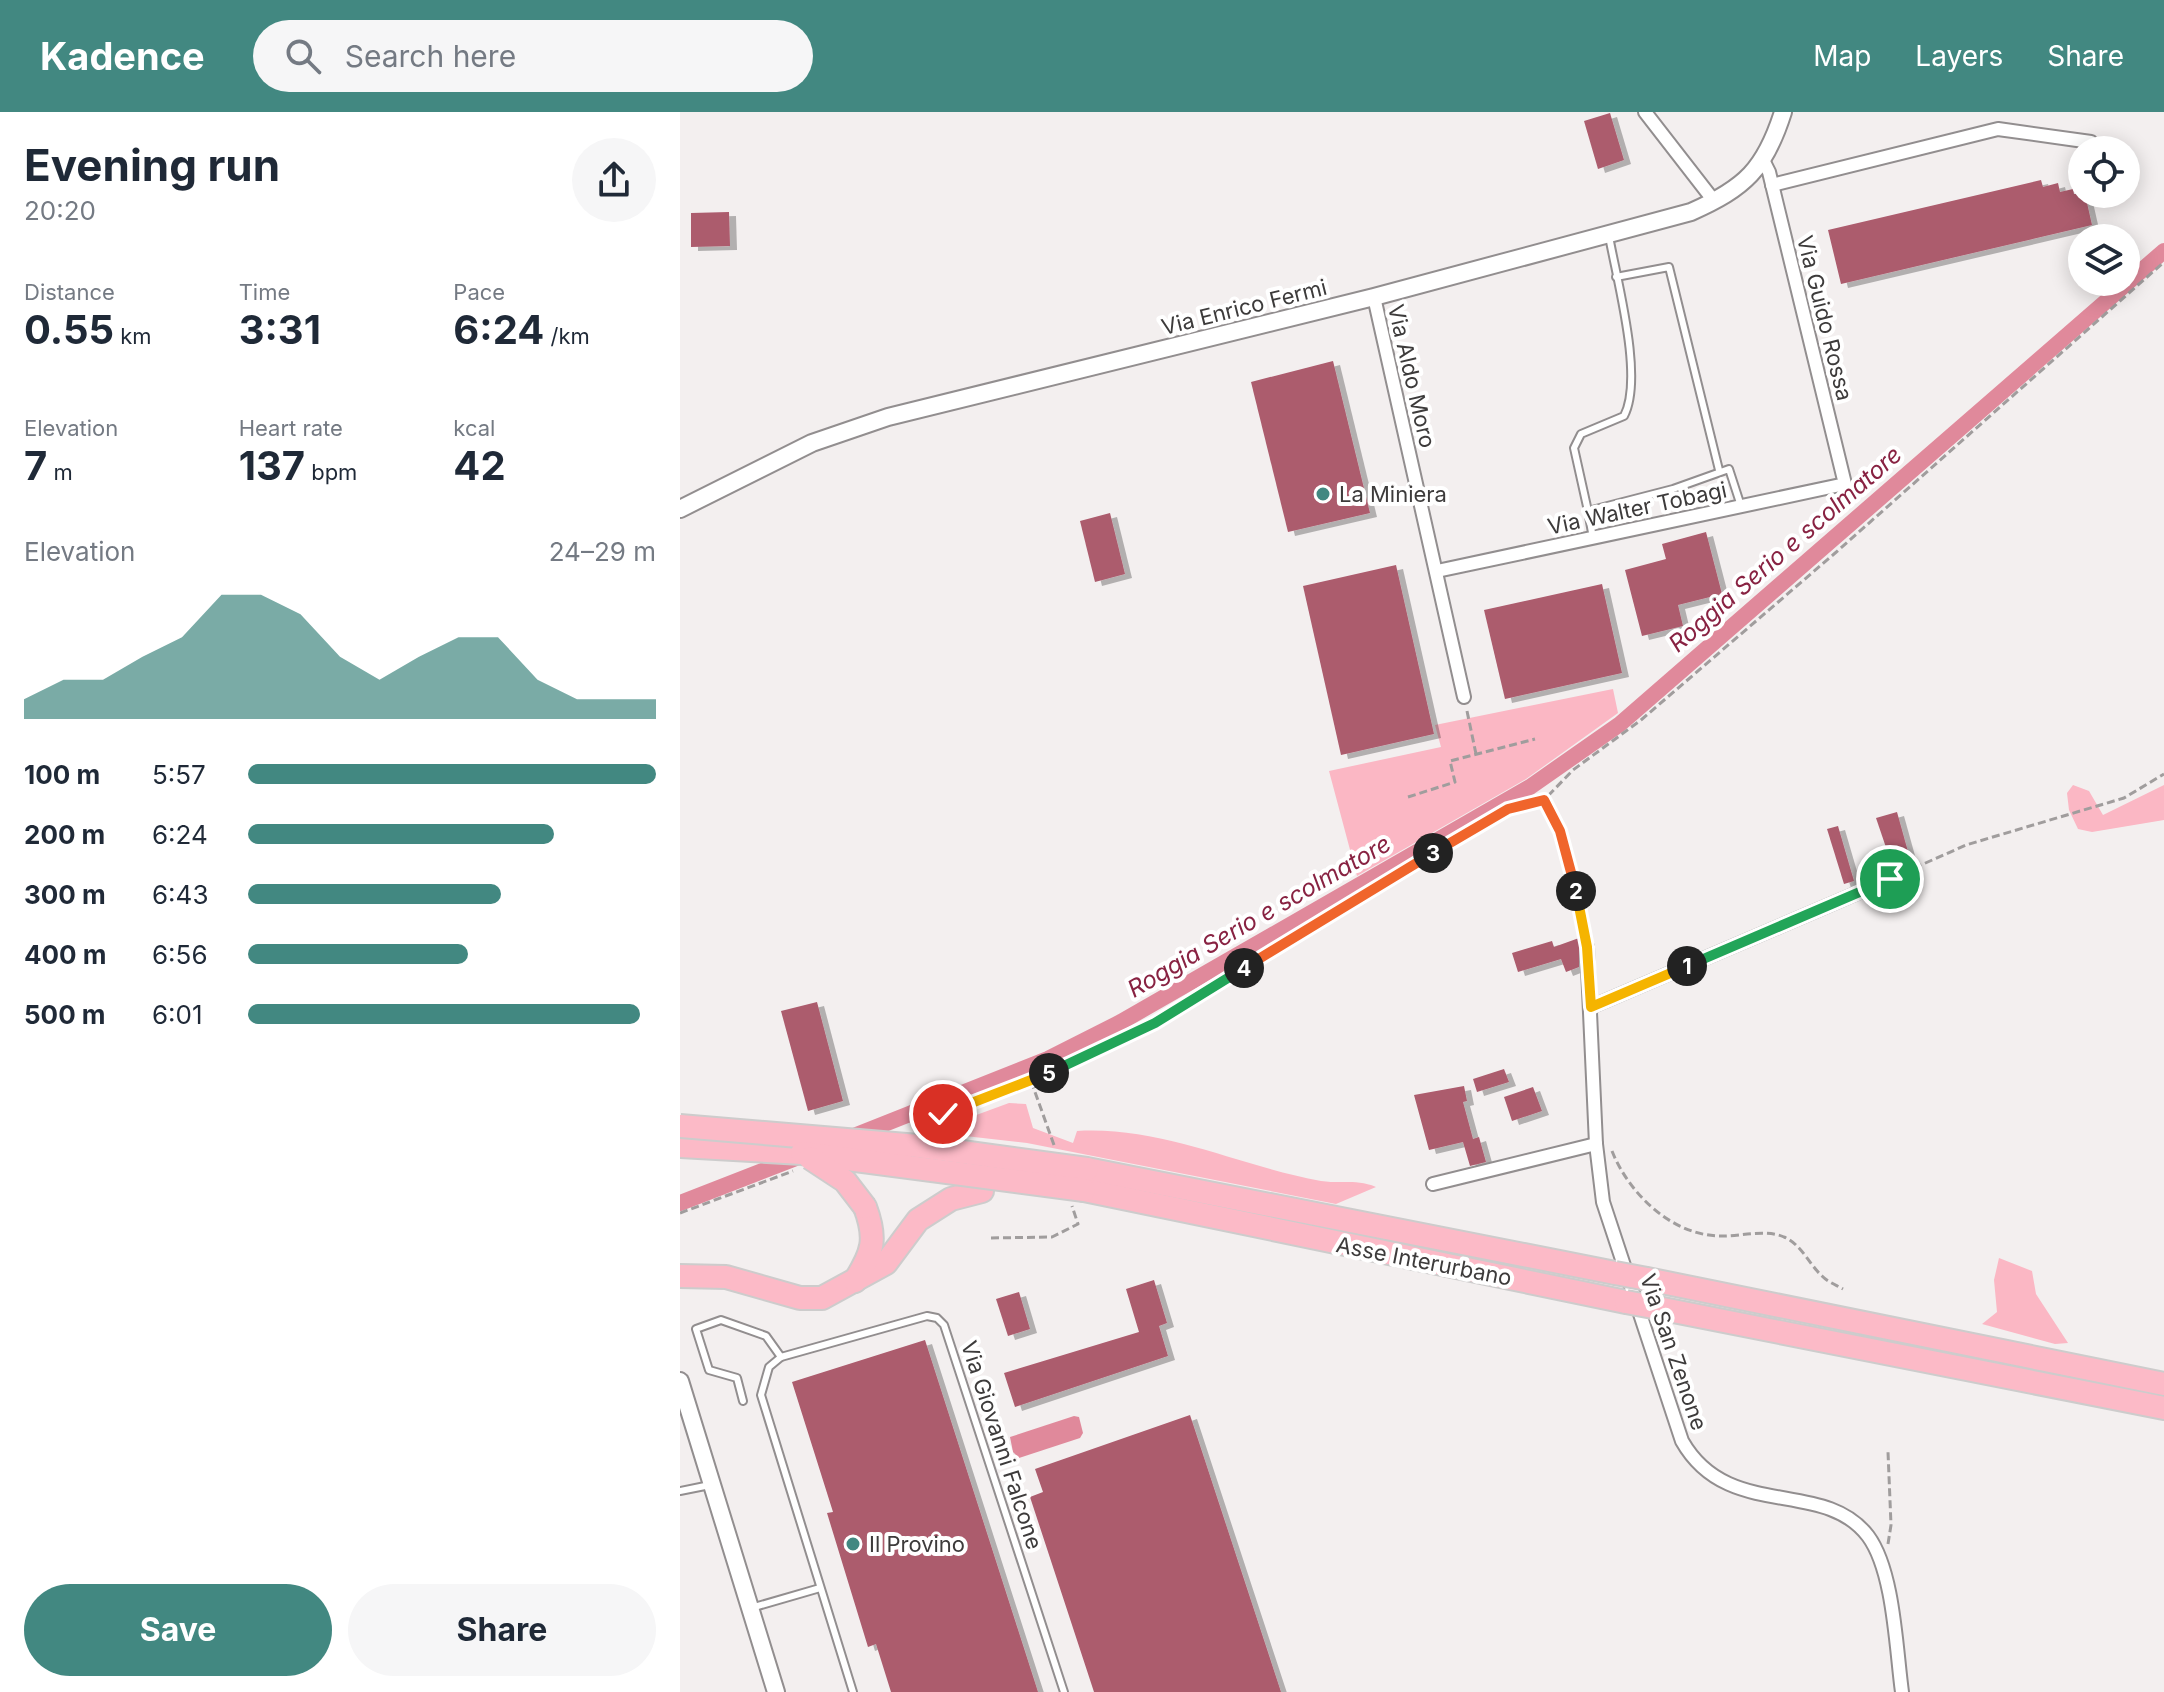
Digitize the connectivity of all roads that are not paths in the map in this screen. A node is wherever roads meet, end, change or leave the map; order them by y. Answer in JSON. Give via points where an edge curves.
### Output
{"nodes":[{"id":1,"x":1645,"y":112,"type":"edge"},
{"id":2,"x":1783,"y":112,"type":"edge"},
{"id":3,"x":2068,"y":139,"type":"edge"},
{"id":4,"x":1764,"y":162,"type":"junction"},
{"id":5,"x":1772,"y":185,"type":"junction"},
{"id":6,"x":1714,"y":201,"type":"junction"},
{"id":7,"x":1608,"y":234,"type":"junction"},
{"id":8,"x":1616,"y":277,"type":"junction"},
{"id":9,"x":1374,"y":297,"type":"junction"},
{"id":10,"x":1719,"y":470,"type":"junction"},
{"id":11,"x":1845,"y":484,"type":"joint"},
{"id":12,"x":1741,"y":506,"type":"junction"},
{"id":13,"x":680,"y":509,"type":"edge"},
{"id":14,"x":1588,"y":511,"type":"junction"},
{"id":15,"x":1593,"y":538,"type":"junction"},
{"id":16,"x":1437,"y":571,"type":"junction"},
{"id":17,"x":1464,"y":697,"type":"road end"},
{"id":18,"x":1890,"y":879,"type":"road end"},
{"id":19,"x":1587,"y":947,"type":"road end"},
{"id":20,"x":1591,"y":1007,"type":"junction"},
{"id":21,"x":680,"y":1126,"type":"edge"},
{"id":22,"x":1596,"y":1144,"type":"junction"},
{"id":23,"x":680,"y":1146,"type":"edge"},
{"id":24,"x":800,"y":1161,"type":"junction"},
{"id":25,"x":1086,"y":1180,"type":"junction"},
{"id":26,"x":1433,"y":1184,"type":"dead end"},
{"id":27,"x":680,"y":1276,"type":"edge"},
{"id":28,"x":854,"y":1282,"type":"junction"},
{"id":29,"x":781,"y":1357,"type":"junction"},
{"id":30,"x":680,"y":1381,"type":"edge"},
{"id":31,"x":2164,"y":1384,"type":"edge"},
{"id":32,"x":743,"y":1401,"type":"dead end"},
{"id":33,"x":2164,"y":1408,"type":"edge"},
{"id":34,"x":713,"y":1484,"type":"junction"},
{"id":35,"x":680,"y":1491,"type":"edge"},
{"id":36,"x":820,"y":1588,"type":"junction"},
{"id":37,"x":751,"y":1608,"type":"junction"},
{"id":38,"x":776,"y":1692,"type":"edge"},
{"id":39,"x":853,"y":1692,"type":"edge"},
{"id":40,"x":1064,"y":1692,"type":"edge"},
{"id":41,"x":1902,"y":1692,"type":"edge"}],
"edges":[{"from":1,"to":6,"type":"street"},
{"from":2,"to":4,"type":"street"},
{"from":3,"to":5,"type":"street","via":[[1998,129]]},
{"from":4,"to":5,"type":"street","name":"Via Guido Rossa"},
{"from":4,"to":6,"type":"street","name":"Via Enrico Fermi"},
{"from":5,"to":11,"type":"street","name":"Via Guido Rossa"},
{"from":6,"to":7,"type":"street","name":"Via Enrico Fermi"},
{"from":7,"to":8,"type":"lane"},
{"from":7,"to":9,"type":"street","name":"Via Enrico Fermi"},
{"from":8,"to":10,"type":"lane","via":[[1669,267]]},
{"from":8,"to":14,"type":"lane","via":[[1630,347],[1631,403],[1624,416],[1581,434],[1574,448]]},
{"from":9,"to":13,"type":"street","name":"Via Enrico Fermi","via":[[888,417],[812,443]]},
{"from":9,"to":16,"type":"street","name":"Via Aldo Moro"},
{"from":10,"to":12,"type":"lane","via":[[1729,469]]},
{"from":10,"to":14,"type":"lane","via":[[1673,489]]},
{"from":11,"to":12,"type":"street","name":"Via Walter Tobagi"},
{"from":12,"to":15,"type":"street","name":"Via Walter Tobagi"},
{"from":14,"to":15,"type":"lane"},
{"from":15,"to":16,"type":"street","name":"Via Walter Tobagi"},
{"from":16,"to":17,"type":"street","name":"Via Aldo Moro"},
{"from":18,"to":20,"type":"street"},
{"from":19,"to":20,"type":"street","name":"Via San Zenone"},
{"from":20,"to":22,"type":"street","name":"Via San Zenone"},
{"from":21,"to":25,"type":"highway","name":"Asse Interurbano","bridge":true,"via":[[918,1146]]},
{"from":22,"to":26,"type":"street"},
{"from":22,"to":41,"type":"street","name":"Via San Zenone","via":[[1603,1202],[1682,1441],[1691,1457],[1718,1481],[1824,1508],[1868,1536],[1884,1568]]},
{"from":23,"to":24,"type":"highway","name":"Asse Interurbano"},
{"from":24,"to":25,"type":"highway","name":"Asse Interurbano","bridge":true},
{"from":24,"to":28,"type":"highway","bridge":true,"via":[[845,1181],[865,1207],[874,1231],[869,1258]]},
{"from":25,"to":28,"type":"highway","bridge":true,"via":[[951,1199],[918,1220],[886,1263]]},
{"from":25,"to":31,"type":"highway","name":"Asse Interurbano","bridge":true,"via":[[1647,1279]]},
{"from":25,"to":33,"type":"highway","name":"Asse Interurbano","bridge":true,"via":[[1626,1302]]},
{"from":27,"to":28,"type":"highway","via":[[726,1277],[812,1299]]},
{"from":29,"to":32,"type":"lane","via":[[766,1336],[721,1320],[696,1329],[709,1370],[737,1378]]},
{"from":29,"to":36,"type":"lane","via":[[769,1367],[761,1395]]},
{"from":29,"to":40,"type":"lane","name":"Via Giovanni Falcone","via":[[927,1316],[944,1325]]},
{"from":30,"to":34,"type":"street"},
{"from":34,"to":35,"type":"lane"},
{"from":34,"to":37,"type":"street"},
{"from":36,"to":37,"type":"lane"},
{"from":36,"to":39,"type":"lane"},
{"from":37,"to":38,"type":"street"}]}
